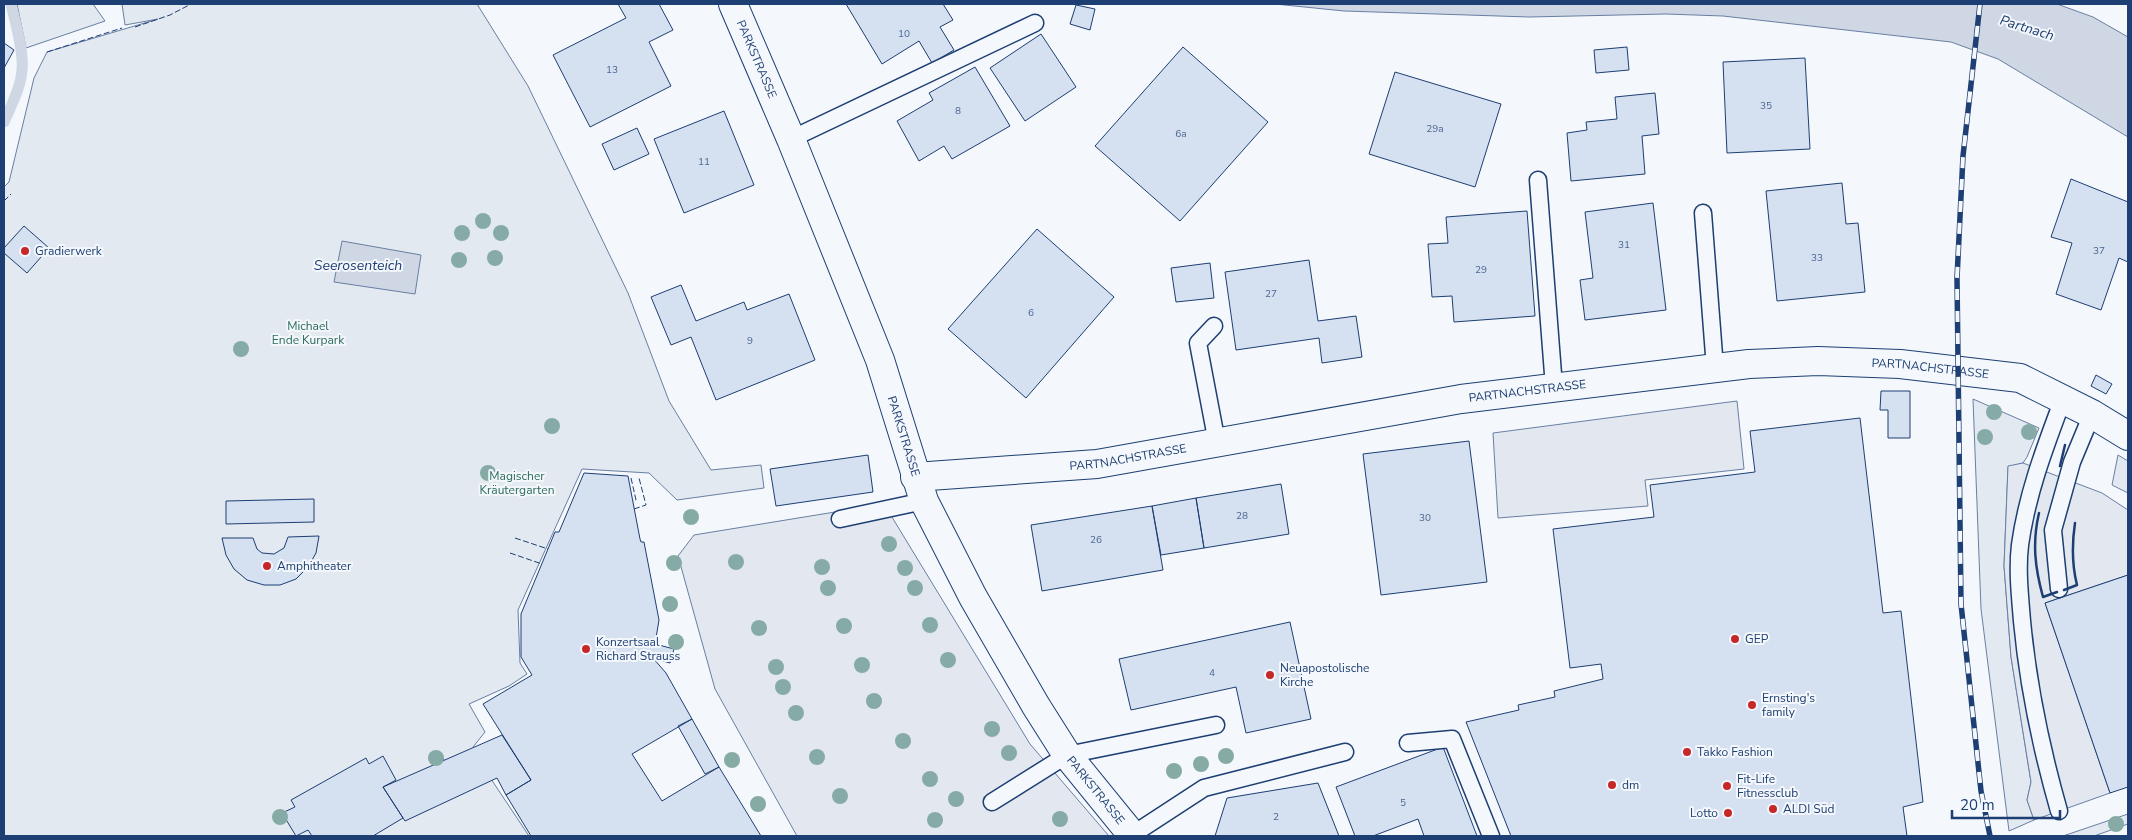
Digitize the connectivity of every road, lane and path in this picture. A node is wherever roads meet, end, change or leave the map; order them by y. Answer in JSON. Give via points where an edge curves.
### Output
{"nodes":[{"id":1,"x":733,"y":4,"type":"edge"},
{"id":2,"x":1035,"y":23,"type":"dead end"},
{"id":3,"x":791,"y":139,"type":"junction"},
{"id":4,"x":1538,"y":180,"type":"dead end"},
{"id":5,"x":1703,"y":214,"type":"dead end"},
{"id":6,"x":1214,"y":326,"type":"dead end"},
{"id":7,"x":1715,"y":368,"type":"junction"},
{"id":8,"x":1554,"y":387,"type":"junction"},
{"id":9,"x":2063,"y":399,"type":"junction"},
{"id":10,"x":2092,"y":414,"type":"junction"},
{"id":11,"x":2128,"y":436,"type":"edge"},
{"id":12,"x":1217,"y":442,"type":"junction"},
{"id":13,"x":919,"y":489,"type":"junction"},
{"id":14,"x":840,"y":519,"type":"dead end"},
{"id":15,"x":2059,"y":589,"type":"dead end"},
{"id":16,"x":1216,"y":724,"type":"dead end"},
{"id":17,"x":1408,"y":743,"type":"dead end"},
{"id":18,"x":1345,"y":752,"type":"dead end"},
{"id":19,"x":1067,"y":756,"type":"junction"},
{"id":20,"x":992,"y":802,"type":"dead end"},
{"id":21,"x":2059,"y":811,"type":"dead end"},
{"id":22,"x":1133,"y":835,"type":"edge"},
{"id":23,"x":1491,"y":836,"type":"edge"}],
"edges":[{"from":1,"to":3,"type":"street","name":"PARKSTRASSE"},
{"from":2,"to":3,"type":"lane"},
{"from":3,"to":13,"type":"street","name":"PARKSTRASSE","via":[[880,360]]},
{"from":4,"to":8,"type":"lane"},
{"from":5,"to":7,"type":"lane"},
{"from":6,"to":12,"type":"lane","via":[[1198,343]]},
{"from":7,"to":8,"type":"street","name":"PARTNACHSTRASSE"},
{"from":7,"to":9,"type":"street","name":"PARTNACHSTRASSE","via":[[1818,361],[1900,364],[2020,378]]},
{"from":8,"to":12,"type":"street","name":"PARTNACHSTRASSE","via":[[1461,398]]},
{"from":9,"to":10,"type":"street","name":"PARTNACHSTRASSE"},
{"from":9,"to":21,"type":"lane","via":[[2031,492],[2020,546],[2018,583],[2034,708]]},
{"from":10,"to":11,"type":"street","name":"PARTNACHSTRASSE"},
{"from":10,"to":15,"type":"lane","via":[[2072,462],[2053,530]]},
{"from":12,"to":13,"type":"street","name":"PARTNACHSTRASSE","via":[[1097,464]]},
{"from":13,"to":14,"type":"lane"},
{"from":13,"to":19,"type":"street","name":"PARKSTRASSE","via":[[973,597]]},
{"from":16,"to":19,"type":"lane"},
{"from":17,"to":23,"type":"lane","via":[[1452,739]]},
{"from":18,"to":22,"type":"lane","via":[[1204,788]]},
{"from":19,"to":20,"type":"lane"},
{"from":19,"to":22,"type":"street","name":"PARKSTRASSE"}]}
